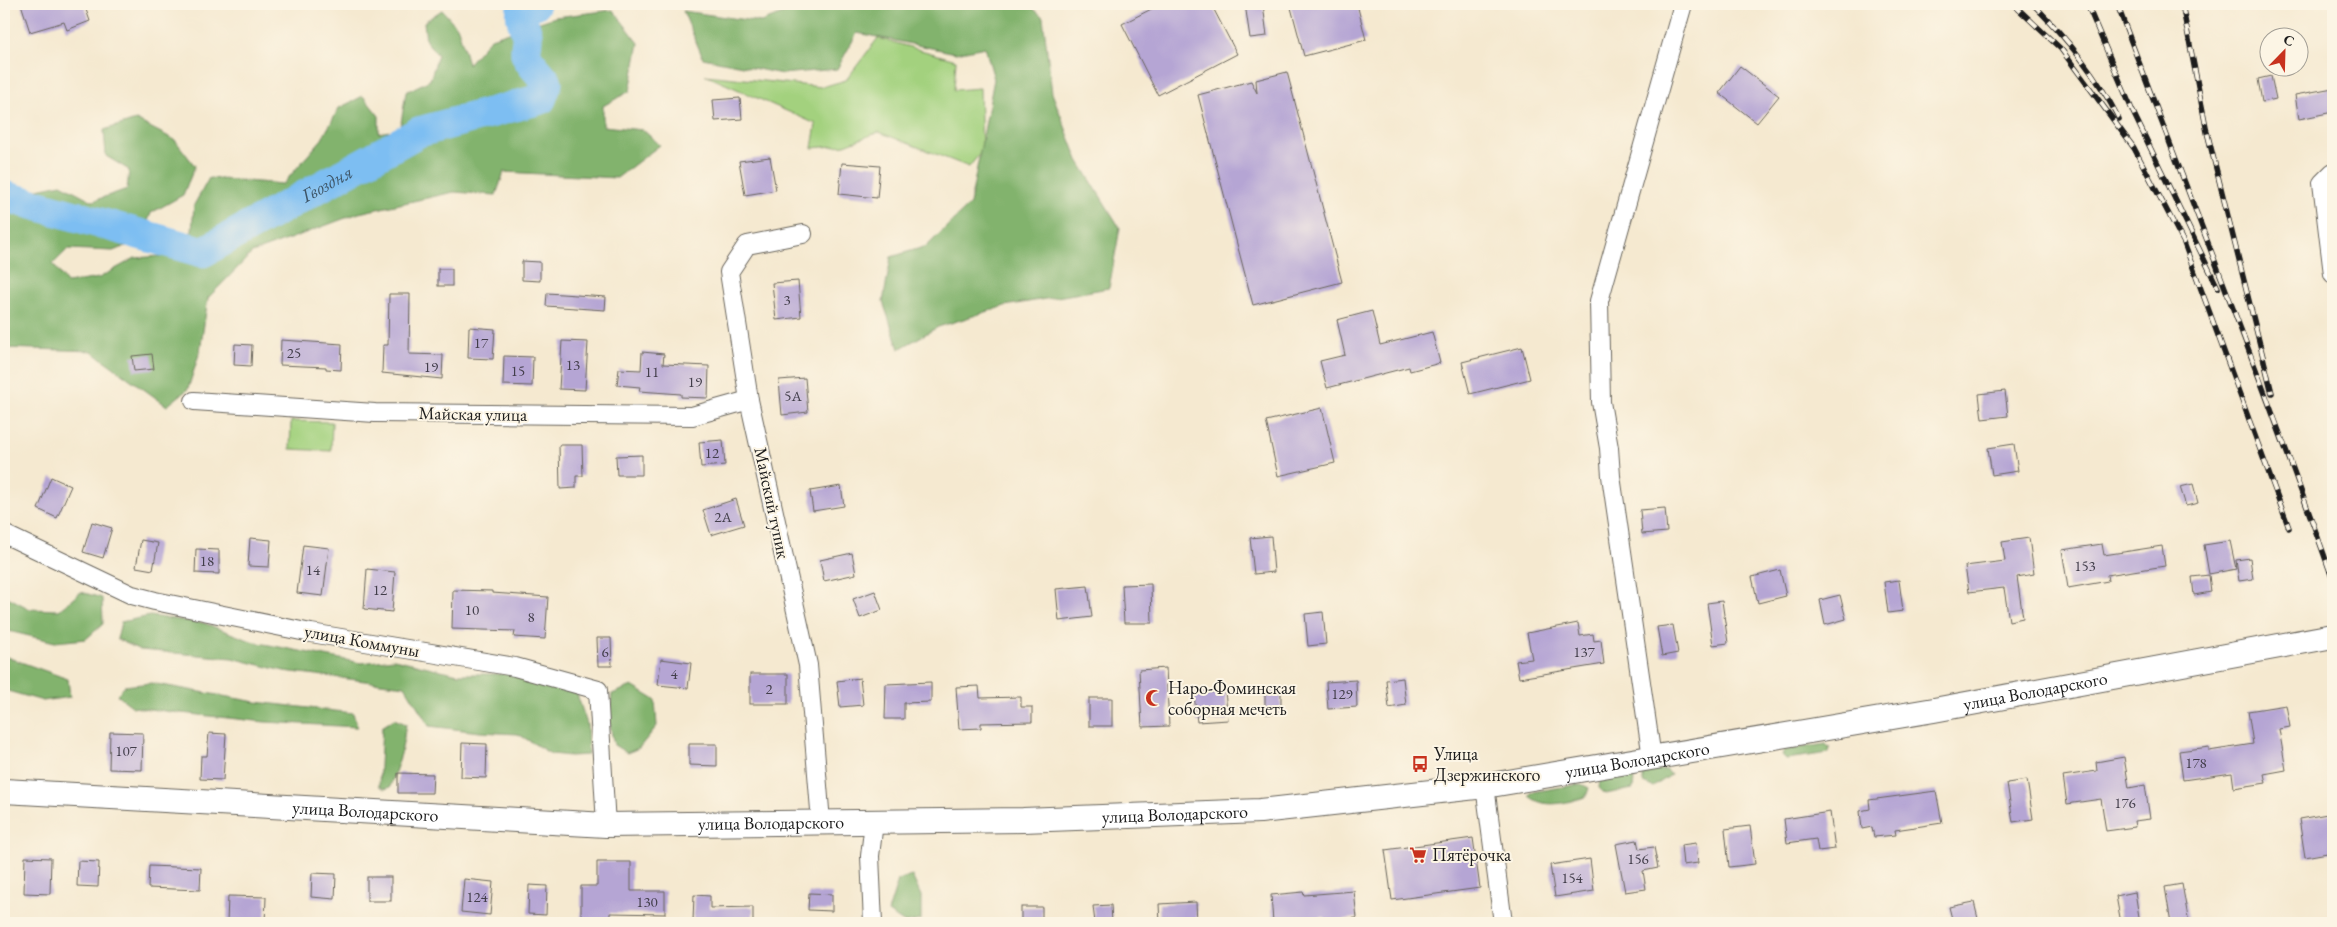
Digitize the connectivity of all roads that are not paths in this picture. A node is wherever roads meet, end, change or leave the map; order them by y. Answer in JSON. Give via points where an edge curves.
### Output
{"nodes":[{"id":1,"x":1683,"y":4,"type":"edge"},
{"id":2,"x":2333,"y":172,"type":"edge"},
{"id":3,"x":803,"y":234,"type":"dead end"},
{"id":4,"x":2333,"y":274,"type":"edge"},
{"id":5,"x":749,"y":400,"type":"junction"},
{"id":6,"x":194,"y":401,"type":"dead end"},
{"id":7,"x":4,"y":534,"type":"edge"},
{"id":8,"x":2333,"y":636,"type":"edge"},
{"id":9,"x":1652,"y":758,"type":"junction"},
{"id":10,"x":1485,"y":786,"type":"junction"},
{"id":11,"x":4,"y":791,"type":"edge"},
{"id":12,"x":821,"y":822,"type":"junction"},
{"id":13,"x":874,"y":822,"type":"junction"},
{"id":14,"x":606,"y":825,"type":"junction"},
{"id":15,"x":873,"y":923,"type":"edge"},
{"id":16,"x":1503,"y":923,"type":"edge"}],
"edges":[{"from":1,"to":9,"type":"street","via":[[1600,301],[1601,402]]},
{"from":2,"to":4,"type":"street","via":[[2322,183]]},
{"from":3,"to":5,"type":"street","name":"Майский тупик","via":[[748,245],[729,272]]},
{"from":5,"to":6,"type":"street","name":"Майская улица","via":[[692,416],[374,413]]},
{"from":5,"to":12,"type":"street","name":"Майский тупик","via":[[808,665]]},
{"from":7,"to":14,"type":"street","name":"улица Коммуны","via":[[132,595],[311,633],[515,667],[598,690]]},
{"from":8,"to":9,"type":"main road","name":"улица Володарского"},
{"from":9,"to":10,"type":"main road","name":"улица Володарского"},
{"from":10,"to":13,"type":"main road","name":"улица Володарского","via":[[1260,811]]},
{"from":10,"to":16,"type":"street"},
{"from":11,"to":14,"type":"main road","name":"улица Володарского"},
{"from":12,"to":13,"type":"main road","name":"улица Володарского"},
{"from":12,"to":14,"type":"main road","name":"улица Володарского"},
{"from":13,"to":15,"type":"street","via":[[870,856]]}]}
